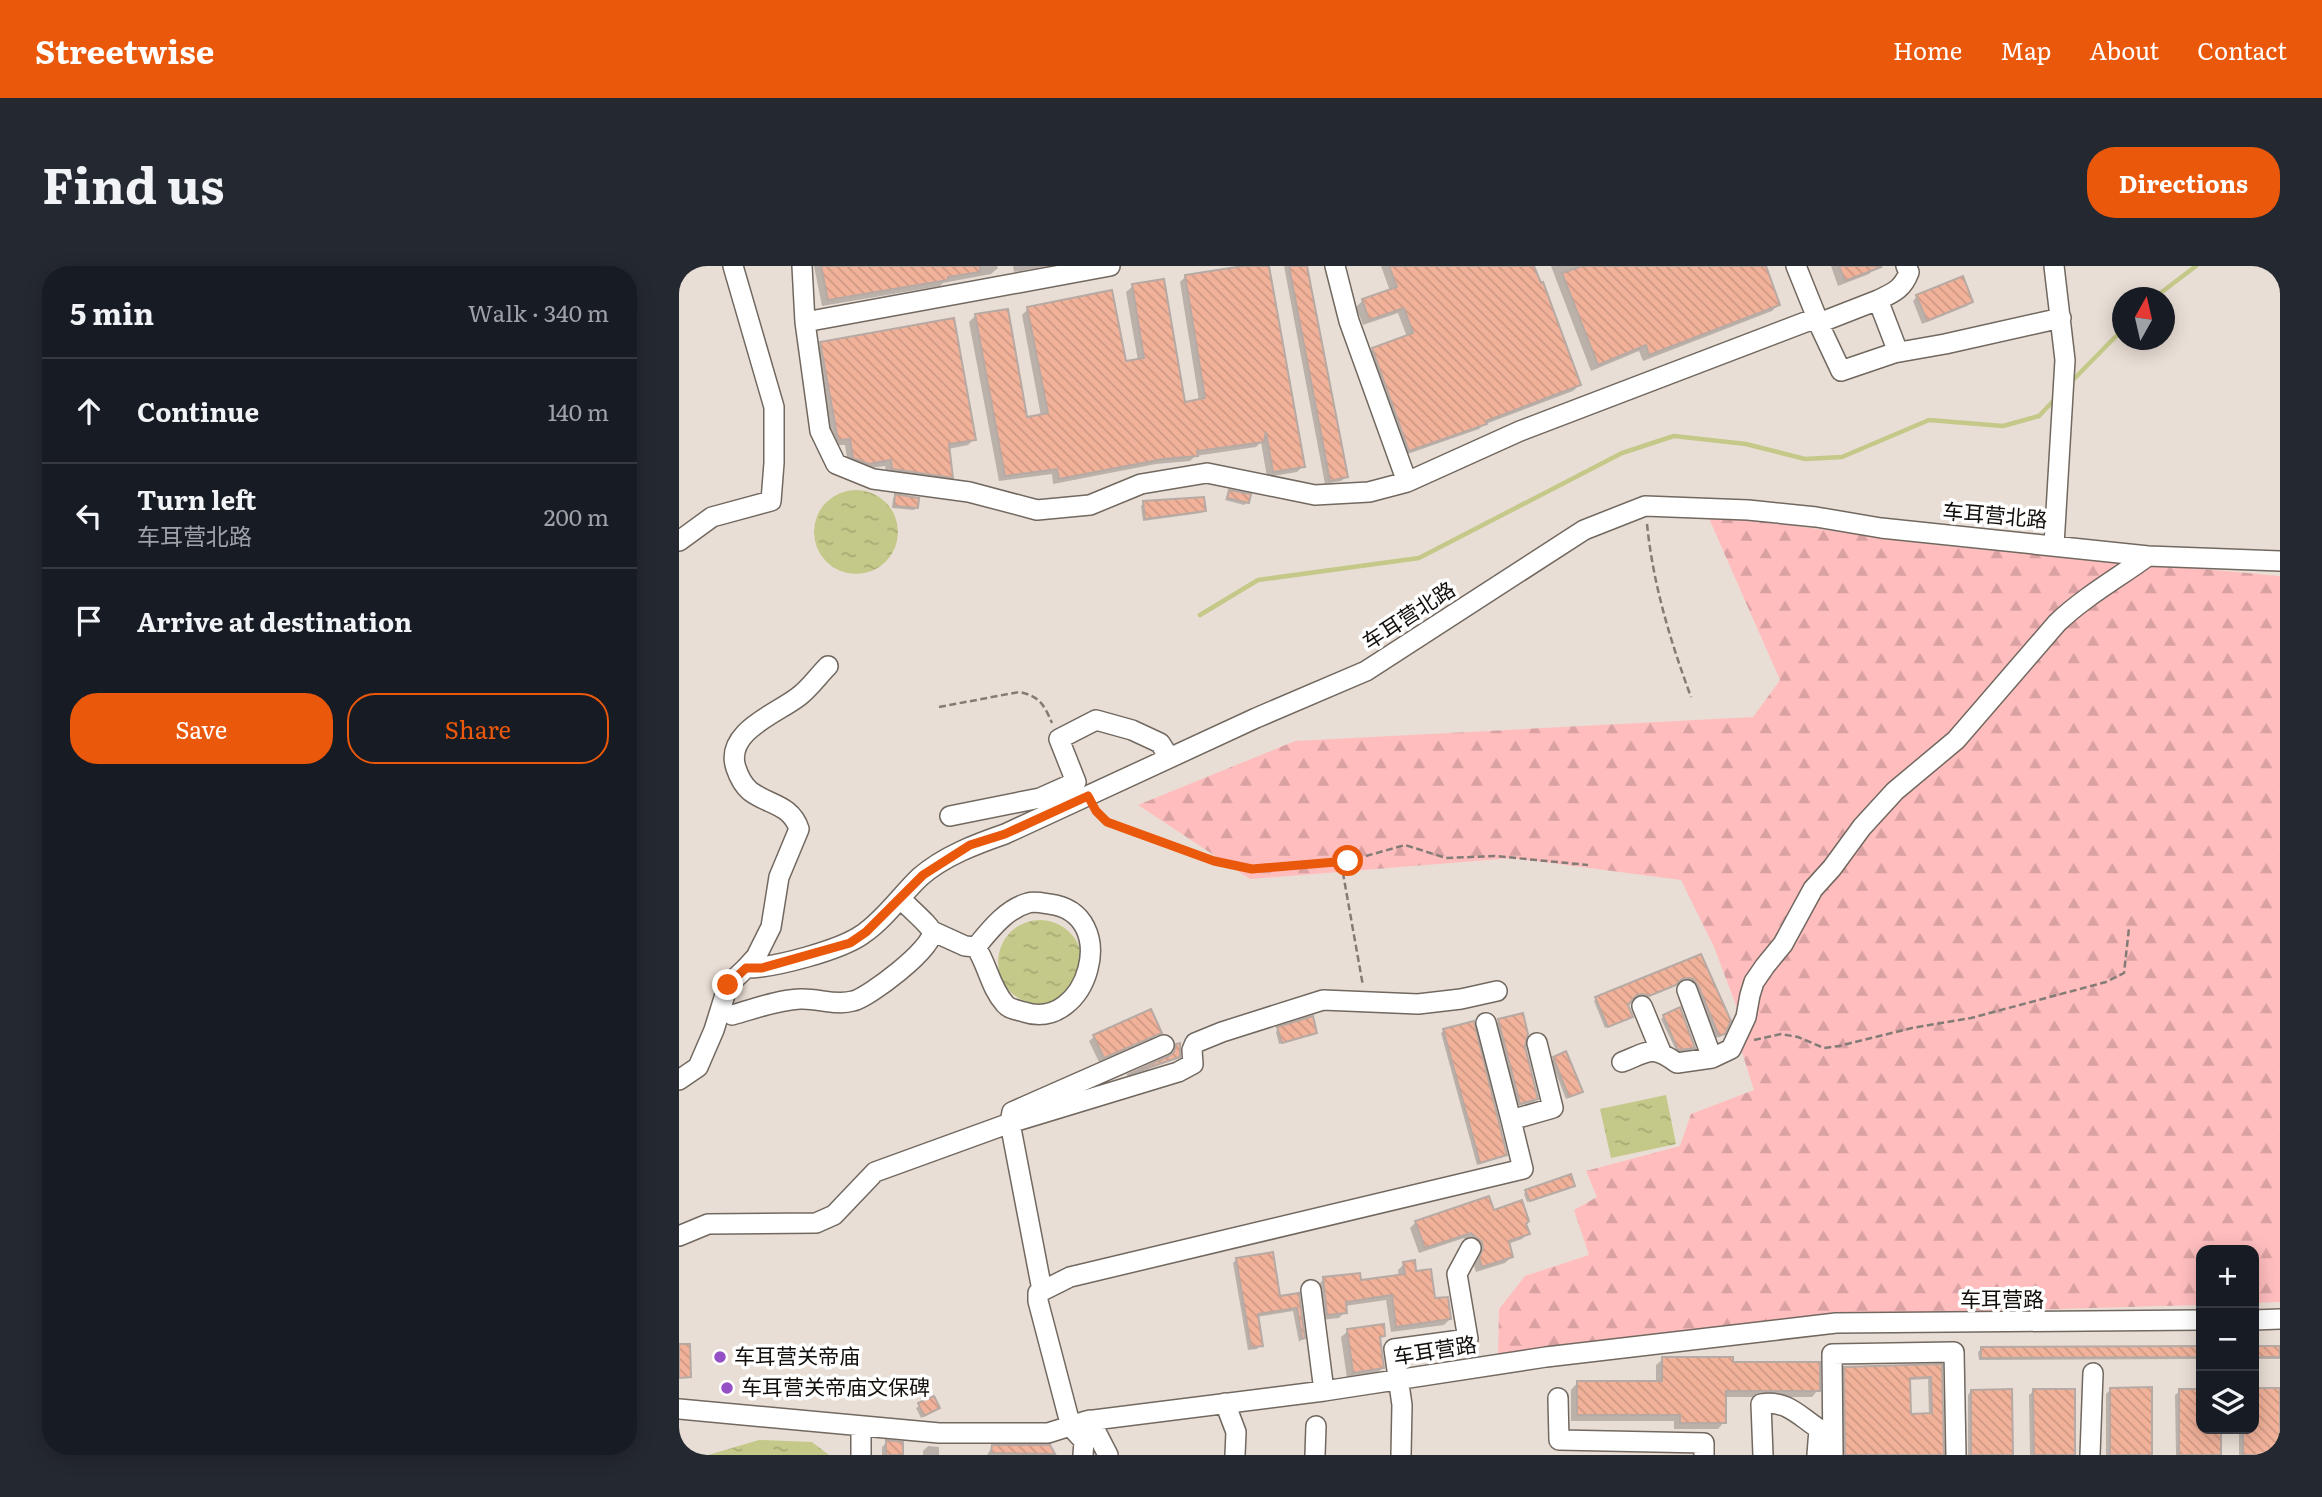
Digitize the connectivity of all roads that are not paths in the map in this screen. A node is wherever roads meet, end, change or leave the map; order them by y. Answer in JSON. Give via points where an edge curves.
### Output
{"nodes":[{"id":1,"x":733,"y":266,"type":"edge"},
{"id":2,"x":801,"y":266,"type":"edge"},
{"id":3,"x":1110,"y":266,"type":"edge"},
{"id":4,"x":1335,"y":266,"type":"edge"},
{"id":5,"x":1796,"y":266,"type":"edge"},
{"id":6,"x":1906,"y":266,"type":"edge"},
{"id":7,"x":2054,"y":266,"type":"edge"},
{"id":8,"x":1878,"y":300,"type":"junction"},
{"id":9,"x":2061,"y":318,"type":"junction"},
{"id":10,"x":805,"y":322,"type":"junction"},
{"id":11,"x":1819,"y":323,"type":"junction"},
{"id":12,"x":1898,"y":352,"type":"junction"},
{"id":13,"x":1407,"y":482,"type":"junction"},
{"id":14,"x":680,"y":539,"type":"edge"},
{"id":15,"x":2054,"y":545,"type":"junction"},
{"id":16,"x":2148,"y":556,"type":"junction"},
{"id":17,"x":2280,"y":561,"type":"edge"},
{"id":18,"x":828,"y":666,"type":"dead end"},
{"id":19,"x":1169,"y":757,"type":"junction"},
{"id":20,"x":950,"y":816,"type":"dead end"},
{"id":21,"x":899,"y":898,"type":"junction"},
{"id":22,"x":932,"y":931,"type":"junction"},
{"id":23,"x":976,"y":947,"type":"junction"},
{"id":24,"x":746,"y":968,"type":"junction"},
{"id":25,"x":1687,"y":990,"type":"dead end"},
{"id":26,"x":1497,"y":991,"type":"dead end"},
{"id":27,"x":1642,"y":1006,"type":"dead end"},
{"id":28,"x":732,"y":1015,"type":"dead end"},
{"id":29,"x":1486,"y":1023,"type":"dead end"},
{"id":30,"x":1537,"y":1043,"type":"dead end"},
{"id":31,"x":1164,"y":1045,"type":"dead end"},
{"id":32,"x":1661,"y":1052,"type":"junction"},
{"id":33,"x":1712,"y":1058,"type":"junction"},
{"id":34,"x":1622,"y":1062,"type":"dead end"},
{"id":35,"x":679,"y":1080,"type":"edge"},
{"id":36,"x":1511,"y":1120,"type":"junction"},
{"id":37,"x":1010,"y":1123,"type":"junction"},
{"id":38,"x":679,"y":1236,"type":"edge"},
{"id":39,"x":1471,"y":1248,"type":"dead end"},
{"id":40,"x":1042,"y":1290,"type":"junction"},
{"id":41,"x":1311,"y":1290,"type":"dead end"},
{"id":42,"x":2280,"y":1319,"type":"edge"},
{"id":43,"x":2196,"y":1320,"type":"edge"},
{"id":44,"x":2259,"y":1320,"type":"edge"},
{"id":45,"x":2093,"y":1373,"type":"dead end"},
{"id":46,"x":1399,"y":1380,"type":"junction"},
{"id":47,"x":1324,"y":1391,"type":"junction"},
{"id":48,"x":1558,"y":1398,"type":"dead end"},
{"id":49,"x":1225,"y":1403,"type":"junction"},
{"id":50,"x":679,"y":1409,"type":"edge"},
{"id":51,"x":1090,"y":1420,"type":"junction"},
{"id":52,"x":861,"y":1426,"type":"junction"},
{"id":53,"x":1316,"y":1426,"type":"dead end"},
{"id":54,"x":1071,"y":1427,"type":"junction"},
{"id":55,"x":861,"y":1455,"type":"edge"},
{"id":56,"x":1083,"y":1455,"type":"edge"},
{"id":57,"x":1108,"y":1455,"type":"edge"},
{"id":58,"x":1235,"y":1455,"type":"edge"},
{"id":59,"x":1315,"y":1455,"type":"edge"},
{"id":60,"x":1401,"y":1455,"type":"edge"},
{"id":61,"x":1704,"y":1455,"type":"edge"},
{"id":62,"x":1763,"y":1455,"type":"edge"},
{"id":63,"x":1817,"y":1455,"type":"edge"},
{"id":64,"x":1833,"y":1455,"type":"edge"},
{"id":65,"x":1956,"y":1455,"type":"edge"},
{"id":66,"x":2090,"y":1455,"type":"edge"}],
"edges":[{"from":1,"to":14,"type":"street","via":[[774,407],[771,501],[712,517]]},
{"from":2,"to":10,"type":"street"},
{"from":3,"to":10,"type":"street"},
{"from":4,"to":13,"type":"street","via":[[1349,321]]},
{"from":5,"to":11,"type":"street"},
{"from":6,"to":8,"type":"street","via":[[1909,272],[1898,291]]},
{"from":7,"to":9,"type":"street"},
{"from":8,"to":11,"type":"street"},
{"from":8,"to":12,"type":"street"},
{"from":9,"to":12,"type":"street"},
{"from":9,"to":15,"type":"street","via":[[2065,360]]},
{"from":10,"to":13,"type":"street","via":[[820,431],[836,464],[873,480],[969,492],[1037,510],[1090,505],[1141,484],[1207,473],[1315,495],[1369,492]]},
{"from":11,"to":12,"type":"street","via":[[1841,371]]},
{"from":11,"to":13,"type":"street","via":[[1816,318],[1651,379]]},
{"from":15,"to":16,"type":"street","name":"车耳营北路"},
{"from":15,"to":19,"type":"street","name":"车耳营北路","via":[[1748,510],[1645,506],[1584,530],[1366,671]]},
{"from":16,"to":17,"type":"street","name":"车耳营北路"},
{"from":16,"to":33,"type":"street","via":[[2065,615],[1956,740],[1895,791],[1862,827],[1813,889],[1783,944],[1754,982],[1747,1017],[1731,1049]]},
{"from":18,"to":24,"type":"street","via":[[801,696],[762,720],[737,746],[734,758],[741,781],[751,792],[792,814],[799,829],[779,877],[771,927]]},
{"from":19,"to":20,"type":"street","via":[[1160,743],[1096,720],[1059,739],[1076,782],[1040,798]]},
{"from":19,"to":21,"type":"street","name":"车耳营北路","via":[[1005,834],[970,845],[923,875]]},
{"from":21,"to":22,"type":"street"},
{"from":21,"to":24,"type":"street","name":"车耳营北路","via":[[850,943],[762,968]]},
{"from":22,"to":23,"type":"street"},
{"from":22,"to":28,"type":"street","via":[[932,938],[906,966],[857,1001],[802,999]]},
{"from":23,"to":23,"type":"street","via":[[1003,916],[1029,902],[1056,905],[1076,915],[1086,929],[1091,947],[1089,971],[1060,1009],[1035,1016],[1007,1007],[992,986]]},
{"from":24,"to":35,"type":"street","via":[[728,985],[698,1067]]},
{"from":25,"to":33,"type":"street"},
{"from":26,"to":37,"type":"street","via":[[1418,1004],[1323,1000],[1304,1004],[1195,1043],[1193,1064],[1178,1072]]},
{"from":27,"to":32,"type":"street"},
{"from":29,"to":36,"type":"street"},
{"from":30,"to":36,"type":"street","via":[[1553,1108]]},
{"from":31,"to":37,"type":"street","via":[[1012,1112]]},
{"from":32,"to":33,"type":"street","via":[[1678,1063]]},
{"from":32,"to":34,"type":"street"},
{"from":36,"to":40,"type":"street","via":[[1523,1169],[1070,1277]]},
{"from":37,"to":38,"type":"street","via":[[875,1172],[834,1215],[816,1223],[708,1224]]},
{"from":37,"to":40,"type":"street"},
{"from":39,"to":46,"type":"street","via":[[1457,1274],[1468,1339],[1394,1349]]},
{"from":40,"to":54,"type":"street","via":[[1038,1301]]},
{"from":41,"to":47,"type":"street"},
{"from":42,"to":44,"type":"street"},
{"from":43,"to":46,"type":"street","name":"车耳营路","via":[[1836,1323],[1546,1357]]},
{"from":45,"to":66,"type":"street"},
{"from":46,"to":47,"type":"street","name":"车耳营路"},
{"from":46,"to":60,"type":"street"},
{"from":47,"to":49,"type":"street","name":"车耳营路"},
{"from":48,"to":61,"type":"street","via":[[1559,1440],[1704,1443]]},
{"from":49,"to":51,"type":"street","name":"车耳营路"},
{"from":49,"to":58,"type":"street","via":[[1235,1432]]},
{"from":50,"to":52,"type":"street","name":"车耳营路"},
{"from":51,"to":54,"type":"street","name":"车耳营路"},
{"from":51,"to":57,"type":"street"},
{"from":52,"to":54,"type":"street","name":"车耳营路","via":[[967,1433],[1048,1433]]},
{"from":52,"to":55,"type":"street"},
{"from":53,"to":59,"type":"street"},
{"from":54,"to":56,"type":"street","via":[[1084,1441]]},
{"from":62,"to":63,"type":"street","via":[[1761,1404],[1781,1402],[1819,1429]]},
{"from":64,"to":65,"type":"street","via":[[1832,1354],[1954,1352]]}]}
